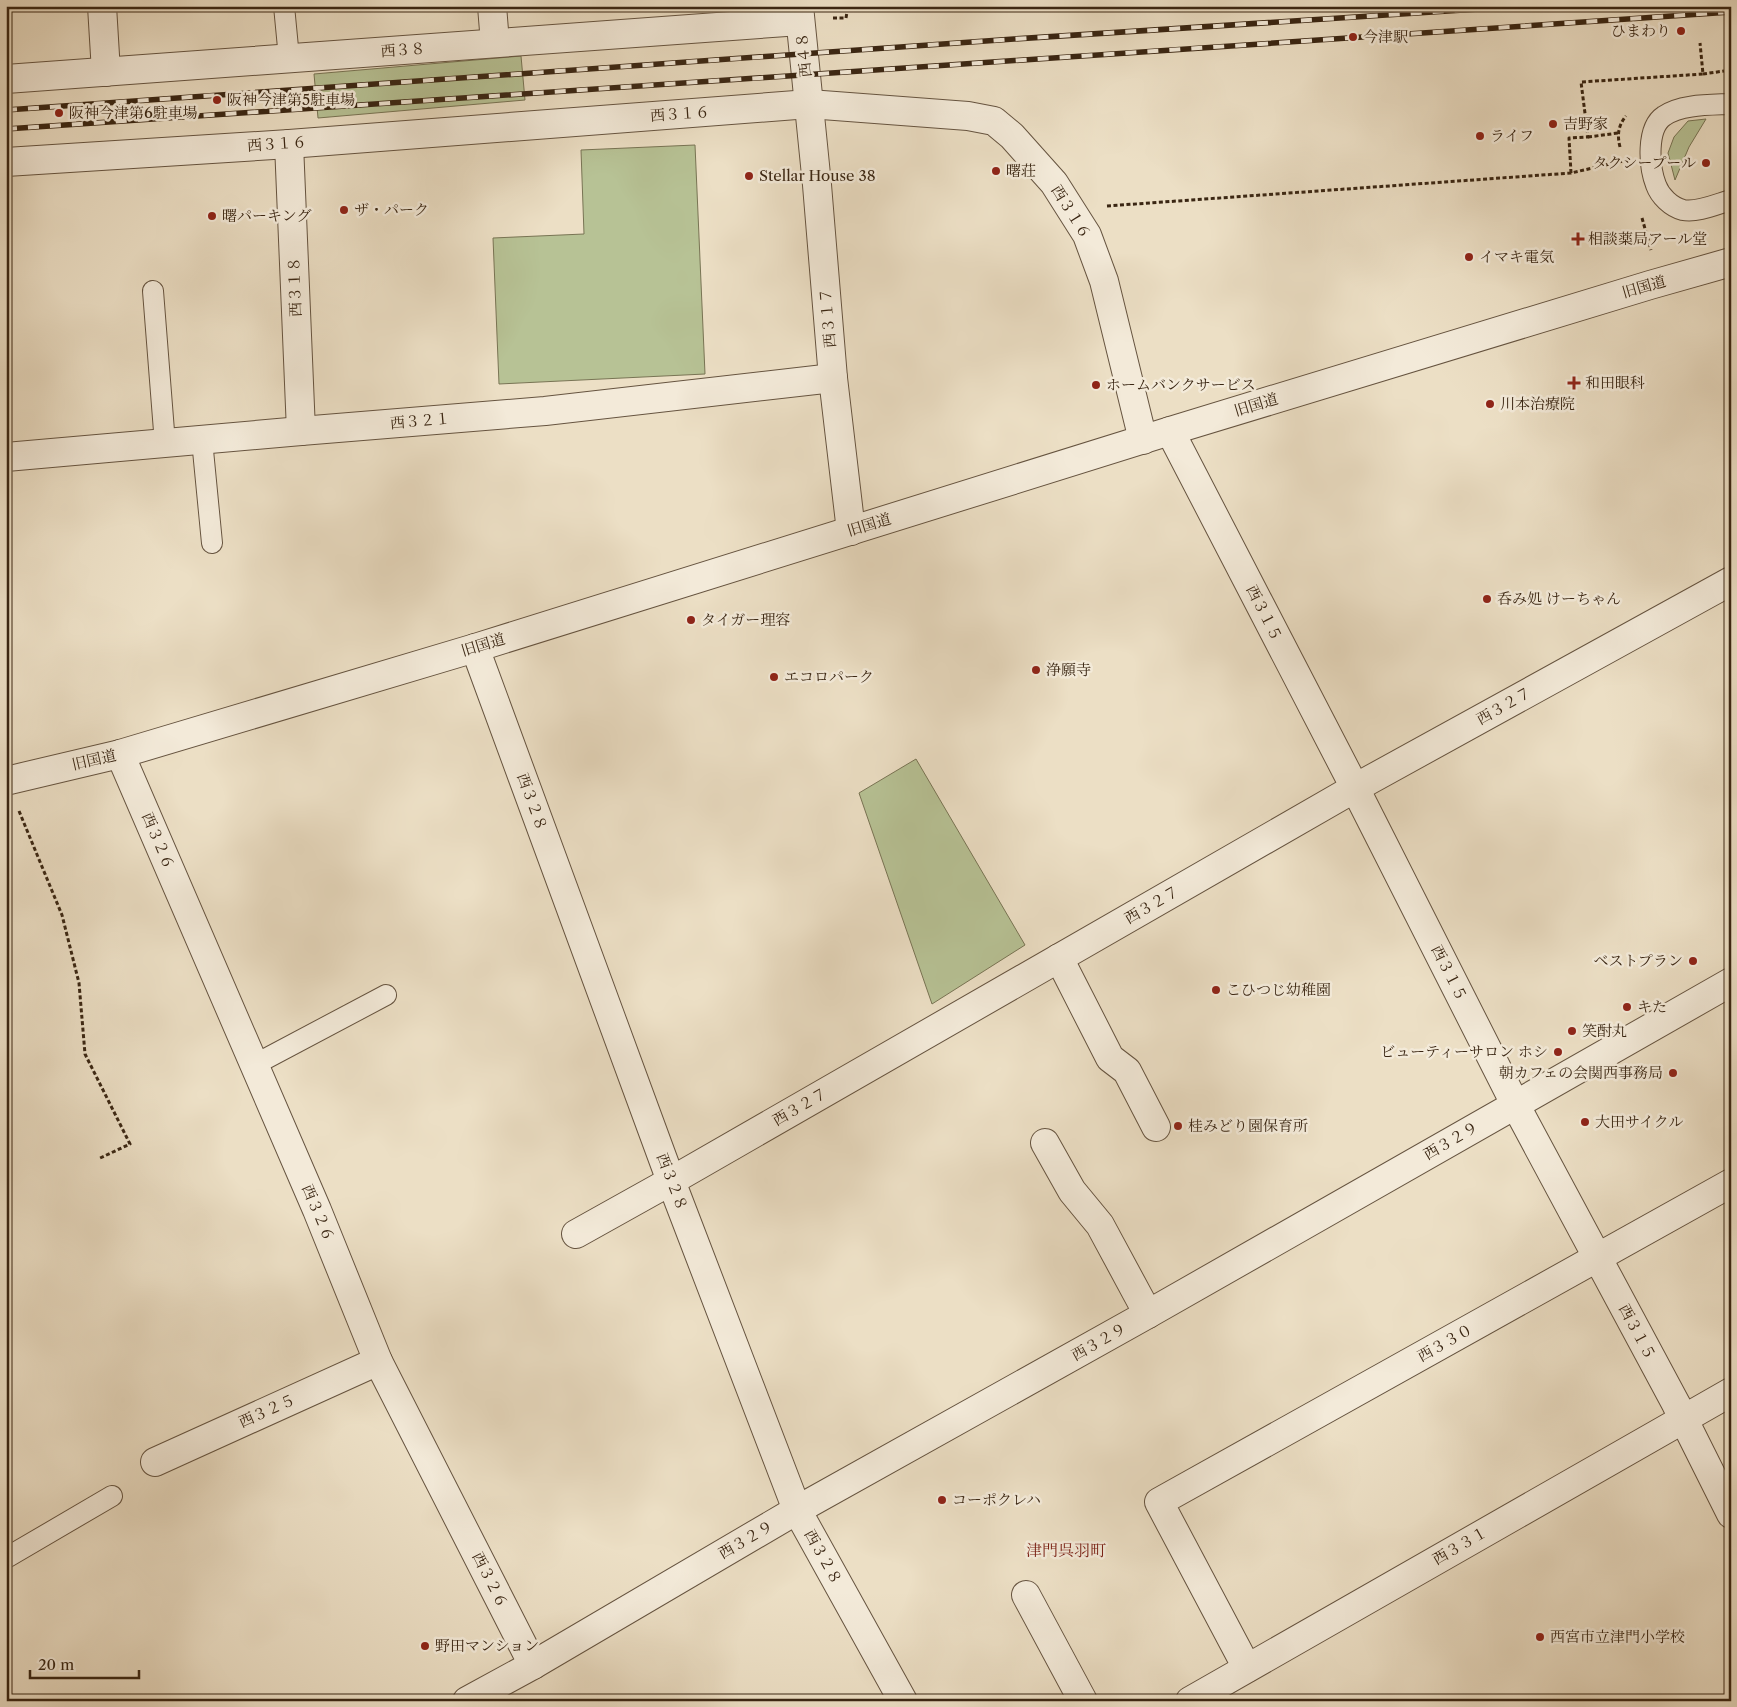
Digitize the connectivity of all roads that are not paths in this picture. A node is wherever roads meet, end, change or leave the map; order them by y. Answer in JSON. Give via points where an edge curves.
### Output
{"nodes":[{"id":1,"x":102,"y":6,"type":"edge"},
{"id":2,"x":284,"y":6,"type":"edge"},
{"id":3,"x":492,"y":6,"type":"edge"},
{"id":4,"x":800,"y":14,"type":"edge"},
{"id":5,"x":495,"y":43,"type":"junction"},
{"id":6,"x":289,"y":58,"type":"junction"},
{"id":7,"x":106,"y":72,"type":"junction"},
{"id":8,"x":6,"y":78,"type":"edge"},
{"id":9,"x":809,"y":104,"type":"junction"},
{"id":10,"x":1731,"y":104,"type":"edge"},
{"id":11,"x":289,"y":144,"type":"junction"},
{"id":12,"x":6,"y":162,"type":"edge"},
{"id":13,"x":1731,"y":200,"type":"edge"},
{"id":14,"x":1731,"y":262,"type":"edge"},
{"id":15,"x":153,"y":291,"type":"dead end"},
{"id":16,"x":833,"y":378,"type":"junction"},
{"id":17,"x":301,"y":431,"type":"junction"},
{"id":18,"x":1170,"y":431,"type":"junction"},
{"id":19,"x":202,"y":440,"type":"junction"},
{"id":20,"x":1143,"y":440,"type":"junction"},
{"id":21,"x":165,"y":444,"type":"junction"},
{"id":22,"x":6,"y":458,"type":"edge"},
{"id":23,"x":851,"y":531,"type":"junction"},
{"id":24,"x":212,"y":543,"type":"dead end"},
{"id":25,"x":1731,"y":581,"type":"edge"},
{"id":26,"x":475,"y":648,"type":"junction"},
{"id":27,"x":120,"y":754,"type":"junction"},
{"id":28,"x":6,"y":781,"type":"edge"},
{"id":29,"x":1355,"y":788,"type":"junction"},
{"id":30,"x":1059,"y":958,"type":"junction"},
{"id":31,"x":1731,"y":982,"type":"edge"},
{"id":32,"x":386,"y":995,"type":"dead end"},
{"id":33,"x":254,"y":1065,"type":"junction"},
{"id":34,"x":1515,"y":1104,"type":"junction"},
{"id":35,"x":1156,"y":1127,"type":"dead end"},
{"id":36,"x":1045,"y":1142,"type":"dead end"},
{"id":37,"x":671,"y":1181,"type":"junction"},
{"id":38,"x":1731,"y":1183,"type":"edge"},
{"id":39,"x":576,"y":1234,"type":"dead end"},
{"id":40,"x":1597,"y":1258,"type":"junction"},
{"id":41,"x":1148,"y":1314,"type":"junction"},
{"id":42,"x":378,"y":1360,"type":"junction"},
{"id":43,"x":1731,"y":1392,"type":"edge"},
{"id":44,"x":1684,"y":1418,"type":"junction"},
{"id":45,"x":155,"y":1462,"type":"dead end"},
{"id":46,"x":112,"y":1496,"type":"dead end"},
{"id":47,"x":797,"y":1510,"type":"junction"},
{"id":48,"x":1731,"y":1514,"type":"edge"},
{"id":49,"x":6,"y":1558,"type":"edge"},
{"id":50,"x":1026,"y":1595,"type":"dead end"},
{"id":51,"x":533,"y":1665,"type":"junction"},
{"id":52,"x":1247,"y":1668,"type":"junction"},
{"id":53,"x":467,"y":1701,"type":"edge"},
{"id":54,"x":903,"y":1701,"type":"edge"},
{"id":55,"x":1083,"y":1701,"type":"edge"},
{"id":56,"x":1190,"y":1701,"type":"edge"}],
"edges":[{"from":1,"to":7,"type":"street"},
{"from":2,"to":6,"type":"lane"},
{"from":3,"to":5,"type":"street"},
{"from":4,"to":5,"type":"street","name":"西３８"},
{"from":4,"to":9,"type":"street","name":"西４８"},
{"from":5,"to":6,"type":"street","name":"西３８"},
{"from":6,"to":7,"type":"street","name":"西３８"},
{"from":7,"to":8,"type":"street","name":"西３８"},
{"from":9,"to":11,"type":"street","name":"西３１６"},
{"from":9,"to":16,"type":"street","name":"西３１７"},
{"from":9,"to":20,"type":"street","name":"西３１６","via":[[968,116],[994,121],[1029,154],[1054,183],[1087,235],[1099,267]]},
{"from":10,"to":13,"type":"lane","via":[[1699,105],[1664,116],[1654,129],[1651,150],[1656,186],[1664,199],[1676,207],[1694,210]]},
{"from":11,"to":12,"type":"street","name":"西３１６"},
{"from":11,"to":17,"type":"street","name":"西３１８"},
{"from":14,"to":18,"type":"street","name":"旧国道"},
{"from":15,"to":21,"type":"lane"},
{"from":16,"to":17,"type":"street","name":"西３２１","via":[[545,412]]},
{"from":16,"to":23,"type":"street","name":"西３１７"},
{"from":17,"to":19,"type":"street","name":"西３２１"},
{"from":18,"to":20,"type":"street","name":"旧国道"},
{"from":18,"to":29,"type":"street","name":"西３１５"},
{"from":19,"to":21,"type":"street","name":"西３２１"},
{"from":19,"to":24,"type":"lane"},
{"from":20,"to":23,"type":"street","name":"旧国道"},
{"from":21,"to":22,"type":"street","name":"西３２１"},
{"from":23,"to":26,"type":"street","name":"旧国道"},
{"from":25,"to":29,"type":"street","name":"西３２７"},
{"from":26,"to":27,"type":"street","name":"旧国道"},
{"from":26,"to":37,"type":"street","name":"西３２８"},
{"from":27,"to":28,"type":"street","name":"旧国道"},
{"from":27,"to":33,"type":"street","name":"西３２６"},
{"from":29,"to":30,"type":"street","name":"西３２７"},
{"from":29,"to":34,"type":"street","name":"西３１５"},
{"from":30,"to":35,"type":"street","via":[[1110,1058],[1127,1071]]},
{"from":30,"to":37,"type":"street","name":"西３２７"},
{"from":31,"to":34,"type":"street","name":"西３２９"},
{"from":32,"to":33,"type":"lane"},
{"from":33,"to":42,"type":"street","name":"西３２６"},
{"from":34,"to":40,"type":"street","name":"西３１５"},
{"from":34,"to":41,"type":"street","name":"西３２９"},
{"from":36,"to":41,"type":"street","via":[[1072,1191],[1100,1225]]},
{"from":37,"to":39,"type":"street","name":"西３２７"},
{"from":37,"to":47,"type":"street","name":"西３２８"},
{"from":38,"to":40,"type":"street","name":"西３３０"},
{"from":40,"to":44,"type":"street","name":"西３１５"},
{"from":40,"to":52,"type":"street","name":"西３３０","via":[[1159,1502]]},
{"from":41,"to":47,"type":"street","name":"西３２９"},
{"from":42,"to":45,"type":"street","name":"西３２５"},
{"from":42,"to":51,"type":"street","name":"西３２６"},
{"from":43,"to":44,"type":"street","name":"西３３１"},
{"from":44,"to":48,"type":"street","name":"西３１５"},
{"from":44,"to":52,"type":"street","name":"西３３１"},
{"from":46,"to":49,"type":"lane"},
{"from":47,"to":51,"type":"street","name":"西３２９"},
{"from":47,"to":54,"type":"street","name":"西３２８"},
{"from":50,"to":55,"type":"street"},
{"from":51,"to":53,"type":"street","name":"西３２９"},
{"from":52,"to":56,"type":"street","name":"西３３１"}]}
